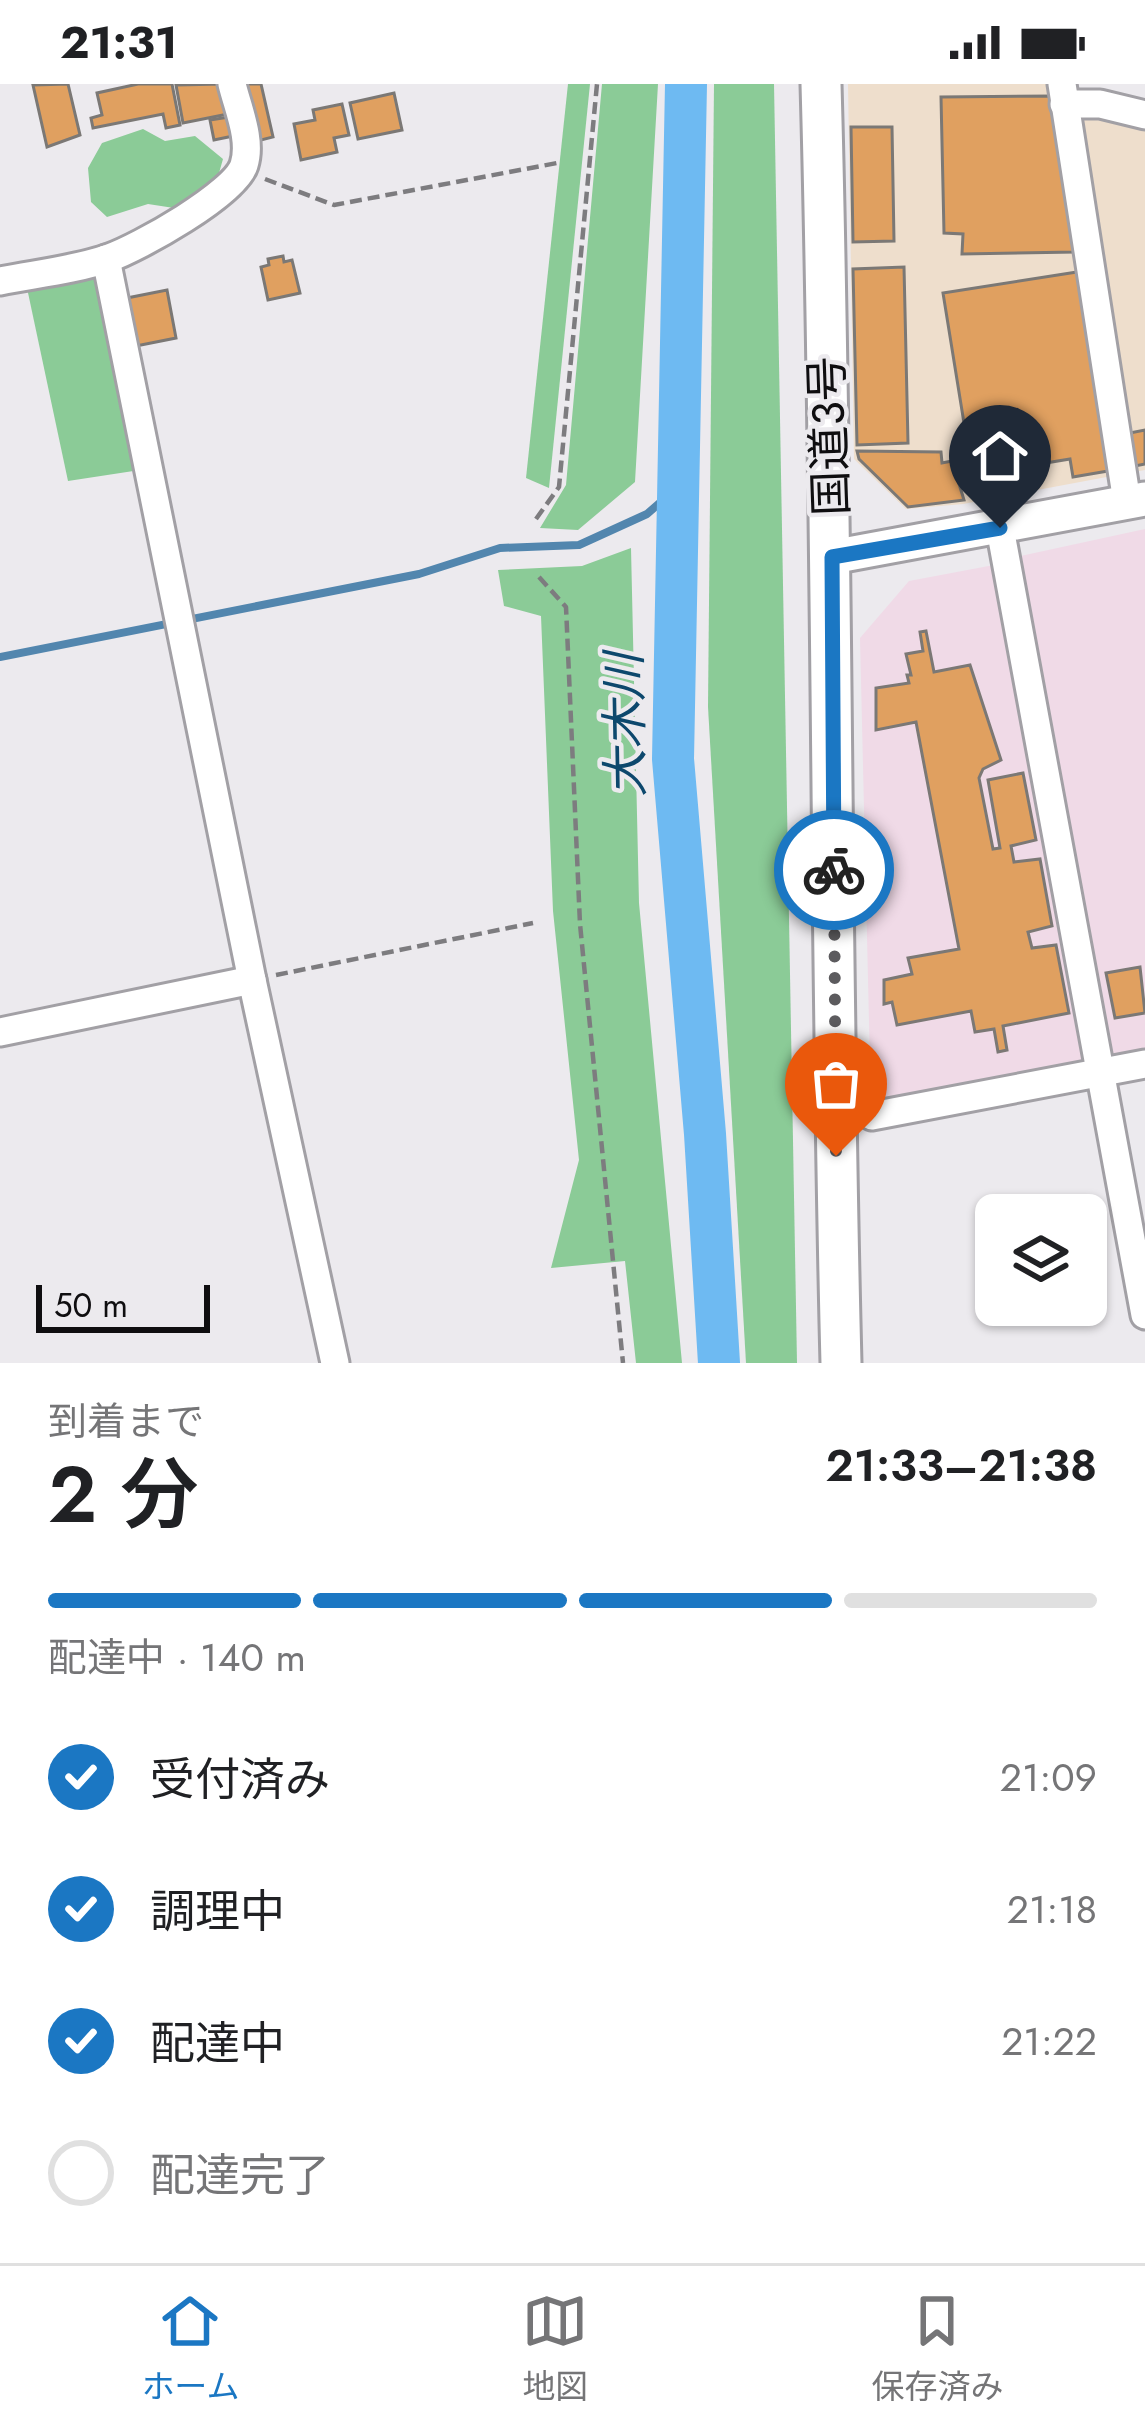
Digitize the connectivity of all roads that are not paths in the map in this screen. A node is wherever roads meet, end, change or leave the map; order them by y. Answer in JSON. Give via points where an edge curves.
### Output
{"nodes":[{"id":1,"x":232,"y":84,"type":"edge"},
{"id":2,"x":821,"y":84,"type":"edge"},
{"id":3,"x":1063,"y":94,"type":"edge"},
{"id":4,"x":1145,"y":115,"type":"edge"},
{"id":5,"x":106,"y":259,"type":"junction"},
{"id":6,"x":0,"y":281,"type":"edge"},
{"id":7,"x":1136,"y":501,"type":"edge"},
{"id":8,"x":1000,"y":528,"type":"junction"},
{"id":9,"x":832,"y":557,"type":"junction"},
{"id":10,"x":252,"y":980,"type":"junction"},
{"id":11,"x":0,"y":1032,"type":"edge"},
{"id":12,"x":1145,"y":1064,"type":"edge"},
{"id":13,"x":1100,"y":1073,"type":"junction"},
{"id":14,"x":872,"y":1116,"type":"dead end"},
{"id":15,"x":1145,"y":1315,"type":"edge"},
{"id":16,"x":335,"y":1363,"type":"edge"},
{"id":17,"x":841,"y":1363,"type":"edge"}],
"edges":[{"from":1,"to":5,"type":"street","via":[[245,136],[242,171],[229,187]]},
{"from":2,"to":9,"type":"highway","name":"国道3号"},
{"from":3,"to":4,"type":"street"},
{"from":3,"to":7,"type":"street"},
{"from":5,"to":6,"type":"street"},
{"from":5,"to":10,"type":"street"},
{"from":7,"to":8,"type":"main road"},
{"from":8,"to":9,"type":"main road"},
{"from":8,"to":13,"type":"street"},
{"from":9,"to":17,"type":"highway","name":"国道3号"},
{"from":10,"to":11,"type":"street"},
{"from":10,"to":16,"type":"street"},
{"from":12,"to":13,"type":"street"},
{"from":13,"to":14,"type":"street"},
{"from":13,"to":15,"type":"street"}]}
